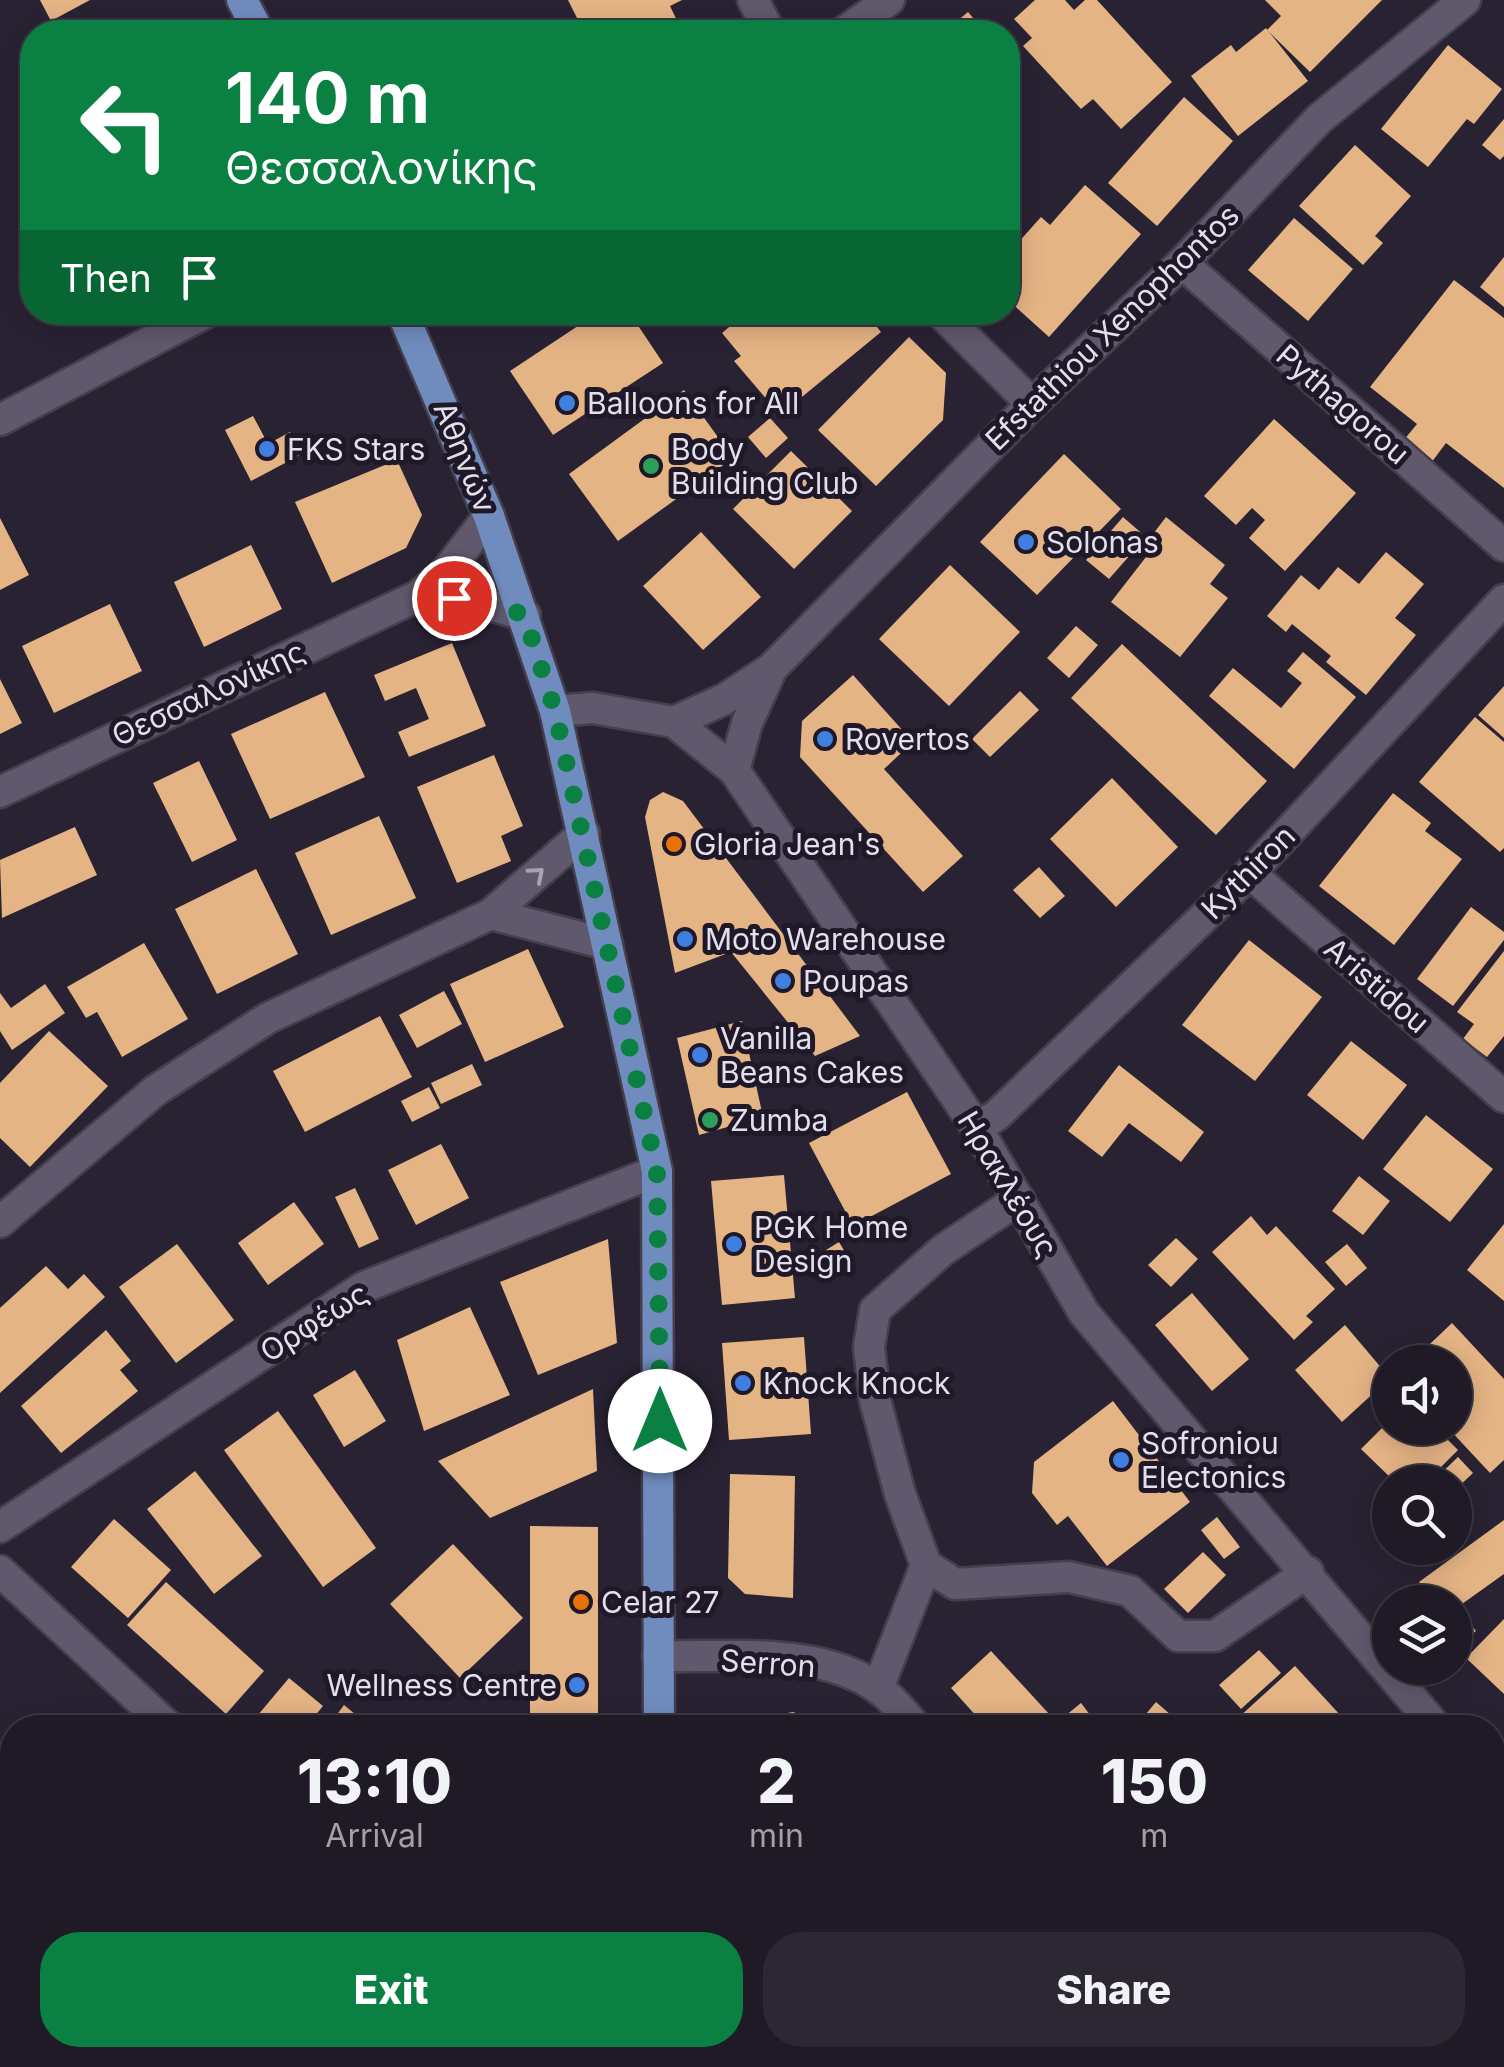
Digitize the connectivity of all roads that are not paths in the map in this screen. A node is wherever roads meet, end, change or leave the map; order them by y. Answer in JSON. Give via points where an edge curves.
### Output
{"nodes":[{"id":1,"x":889,"y":0,"type":"edge"},
{"id":2,"x":1465,"y":0,"type":"edge"},
{"id":3,"x":861,"y":20,"type":"edge"},
{"id":4,"x":1182,"y":263,"type":"junction"},
{"id":5,"x":180,"y":325,"type":"edge"},
{"id":6,"x":408,"y":325,"type":"edge"},
{"id":7,"x":953,"y":325,"type":"edge"},
{"id":8,"x":1032,"y":404,"type":"junction"},
{"id":9,"x":4,"y":408,"type":"edge"},
{"id":10,"x":489,"y":516,"type":"junction"},
{"id":11,"x":1504,"y":546,"type":"edge"},
{"id":12,"x":418,"y":596,"type":"junction"},
{"id":13,"x":1504,"y":600,"type":"edge"},
{"id":14,"x":524,"y":614,"type":"junction"},
{"id":15,"x":772,"y":668,"type":"junction"},
{"id":16,"x":555,"y":711,"type":"junction"},
{"id":17,"x":674,"y":722,"type":"junction"},
{"id":18,"x":734,"y":770,"type":"junction"},
{"id":19,"x":0,"y":792,"type":"edge"},
{"id":20,"x":584,"y":833,"type":"junction"},
{"id":21,"x":1250,"y":874,"type":"junction"},
{"id":22,"x":491,"y":914,"type":"junction"},
{"id":23,"x":606,"y":944,"type":"junction"},
{"id":24,"x":1504,"y":1097,"type":"edge"},
{"id":25,"x":977,"y":1128,"type":"junction"},
{"id":26,"x":657,"y":1171,"type":"junction"},
{"id":27,"x":1020,"y":1199,"type":"junction"},
{"id":28,"x":0,"y":1222,"type":"edge"},
{"id":29,"x":0,"y":1526,"type":"edge"},
{"id":30,"x":926,"y":1565,"type":"junction"},
{"id":31,"x":0,"y":1570,"type":"edge"},
{"id":32,"x":1308,"y":1572,"type":"junction"},
{"id":33,"x":658,"y":1656,"type":"junction"},
{"id":34,"x":878,"y":1688,"type":"junction"},
{"id":35,"x":156,"y":1715,"type":"edge"},
{"id":36,"x":659,"y":1715,"type":"edge"},
{"id":37,"x":904,"y":1715,"type":"edge"},
{"id":38,"x":1426,"y":1715,"type":"edge"}],
"edges":[{"from":1,"to":3,"type":"street"},
{"from":2,"to":4,"type":"street","name":"Efstathiou Xenophontos","via":[[1319,118]]},
{"from":4,"to":8,"type":"street","name":"Efstathiou Xenophontos"},
{"from":4,"to":11,"type":"street","name":"Pythagorou"},
{"from":5,"to":9,"type":"street"},
{"from":6,"to":10,"type":"main road","name":"Αθηνών"},
{"from":7,"to":8,"type":"street"},
{"from":8,"to":15,"type":"street","name":"Efstathiou Xenophontos"},
{"from":10,"to":12,"type":"street","name":"Θεσσαλονίκης","via":[[446,572]]},
{"from":10,"to":14,"type":"main road","name":"Αθηνών"},
{"from":12,"to":14,"type":"street"},
{"from":12,"to":19,"type":"street","name":"Θεσσαλονίκης"},
{"from":13,"to":21,"type":"street","name":"Kythiron"},
{"from":14,"to":16,"type":"main road","name":"Αθηνών"},
{"from":15,"to":17,"type":"street","name":"Efstathiou Xenophontos","via":[[725,700]]},
{"from":15,"to":18,"type":"street","name":"Efstathiou Xenophontos"},
{"from":16,"to":17,"type":"street","name":"Ηρακλέους","via":[[593,708]]},
{"from":16,"to":20,"type":"main road","name":"Αθηνών"},
{"from":17,"to":18,"type":"street","name":"Ηρακλέους"},
{"from":18,"to":25,"type":"street","name":"Ηρακλέους"},
{"from":22,"to":20,"type":"street","one_way":true},
{"from":20,"to":23,"type":"main road","name":"Αθηνών"},
{"from":21,"to":24,"type":"street","name":"Aristidou"},
{"from":21,"to":25,"type":"street","name":"Kythiron"},
{"from":22,"to":23,"type":"street"},
{"from":22,"to":28,"type":"street","via":[[268,1018],[156,1090]]},
{"from":23,"to":26,"type":"main road","name":"Αθηνών"},
{"from":25,"to":27,"type":"street","name":"Ηρακλέους"},
{"from":26,"to":29,"type":"street","name":"Ορφέως","via":[[364,1287]]},
{"from":26,"to":33,"type":"main road","name":"Αθηνών"},
{"from":27,"to":30,"type":"street","via":[[943,1250],[875,1310],[875,1400]]},
{"from":27,"to":32,"type":"street","name":"Ηρακλέους","via":[[1084,1313]]},
{"from":30,"to":32,"type":"street","via":[[955,1584],[1068,1577],[1130,1592],[1178,1636],[1215,1636]]},
{"from":30,"to":34,"type":"street"},
{"from":31,"to":35,"type":"street"},
{"from":32,"to":38,"type":"street","name":"Ηρακλέους"},
{"from":33,"to":34,"type":"street","name":"Serron","via":[[786,1661],[834,1668]]},
{"from":33,"to":36,"type":"main road","name":"Αθηνών"},
{"from":34,"to":37,"type":"street","name":"Serron"}]}
